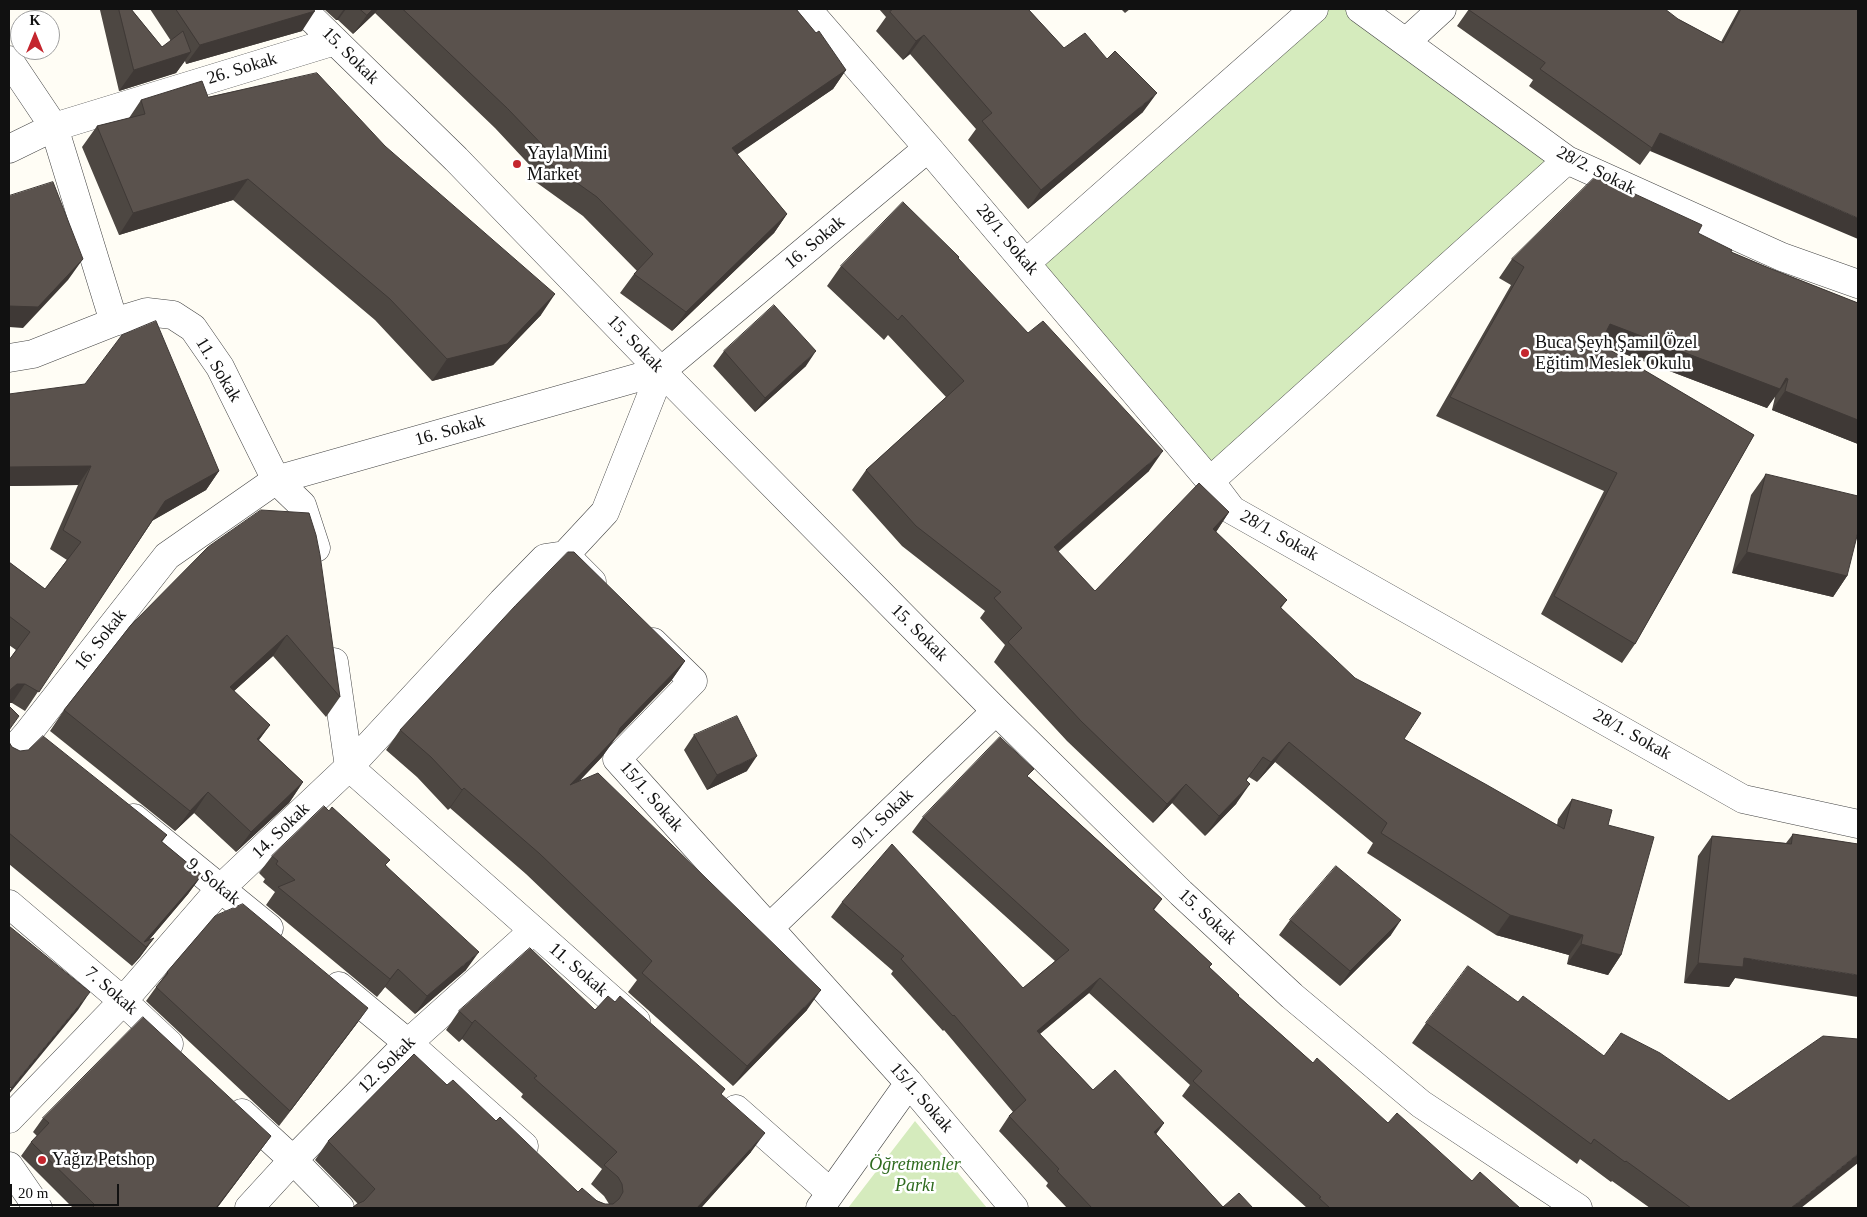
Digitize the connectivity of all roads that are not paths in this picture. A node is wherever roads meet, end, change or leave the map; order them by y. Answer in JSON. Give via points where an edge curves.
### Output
{"nodes":[{"id":1,"x":302,"y":9,"type":"edge"},
{"id":2,"x":807,"y":9,"type":"edge"},
{"id":3,"x":1314,"y":9,"type":"edge"},
{"id":4,"x":1360,"y":9,"type":"edge"},
{"id":5,"x":1442,"y":9,"type":"edge"},
{"id":6,"x":335,"y":41,"type":"junction"},
{"id":7,"x":1406,"y":42,"type":"junction"},
{"id":8,"x":9,"y":60,"type":"edge"},
{"id":9,"x":54,"y":127,"type":"junction"},
{"id":10,"x":928,"y":148,"type":"junction"},
{"id":11,"x":9,"y":149,"type":"edge"},
{"id":12,"x":1566,"y":160,"type":"junction"},
{"id":13,"x":1026,"y":263,"type":"junction"},
{"id":14,"x":1858,"y":284,"type":"edge"},
{"id":15,"x":114,"y":322,"type":"junction"},
{"id":16,"x":9,"y":358,"type":"edge"},
{"id":17,"x":661,"y":372,"type":"junction"},
{"id":18,"x":276,"y":480,"type":"junction"},
{"id":19,"x":1210,"y":480,"type":"junction"},
{"id":20,"x":565,"y":555,"type":"junction"},
{"id":21,"x":321,"y":575,"type":"edge"},
{"id":22,"x":608,"y":597,"type":"edge"},
{"id":23,"x":636,"y":625,"type":"edge"},
{"id":24,"x":331,"y":642,"type":"edge"},
{"id":25,"x":996,"y":711,"type":"junction"},
{"id":26,"x":18,"y":725,"type":"edge"},
{"id":27,"x":50,"y":751,"type":"edge"},
{"id":28,"x":9,"y":755,"type":"edge"},
{"id":29,"x":349,"y":766,"type":"junction"},
{"id":30,"x":116,"y":804,"type":"edge"},
{"id":31,"x":1858,"y":824,"type":"edge"},
{"id":32,"x":221,"y":888,"type":"junction"},
{"id":33,"x":9,"y":904,"type":"edge"},
{"id":34,"x":769,"y":928,"type":"junction"},
{"id":35,"x":533,"y":931,"type":"junction"},
{"id":36,"x":288,"y":944,"type":"edge"},
{"id":37,"x":318,"y":969,"type":"edge"},
{"id":38,"x":123,"y":1001,"type":"junction"},
{"id":39,"x":652,"y":1035,"type":"edge"},
{"id":40,"x":408,"y":1043,"type":"junction"},
{"id":41,"x":187,"y":1061,"type":"edge"},
{"id":42,"x":909,"y":1083,"type":"junction"},
{"id":43,"x":222,"y":1094,"type":"edge"},
{"id":44,"x":719,"y":1094,"type":"edge"},
{"id":45,"x":9,"y":1119,"type":"edge"},
{"id":46,"x":293,"y":1160,"type":"junction"},
{"id":47,"x":542,"y":1162,"type":"edge"},
{"id":48,"x":9,"y":1166,"type":"edge"},
{"id":49,"x":825,"y":1200,"type":"edge"},
{"id":50,"x":38,"y":1208,"type":"edge"},
{"id":51,"x":249,"y":1208,"type":"edge"},
{"id":52,"x":340,"y":1208,"type":"edge"},
{"id":53,"x":1014,"y":1208,"type":"edge"},
{"id":54,"x":1578,"y":1208,"type":"edge"}],
"edges":[{"from":1,"to":6,"type":"street","name":"15. Sokak"},
{"from":2,"to":10,"type":"street","name":"28/1. Sokak"},
{"from":3,"to":13,"type":"street"},
{"from":4,"to":7,"type":"street","name":"28/2. Sokak"},
{"from":5,"to":7,"type":"street"},
{"from":6,"to":9,"type":"street","name":"26. Sokak"},
{"from":6,"to":17,"type":"street","name":"15. Sokak","via":[[456,159]]},
{"from":7,"to":12,"type":"street","name":"28/2. Sokak"},
{"from":8,"to":9,"type":"street"},
{"from":9,"to":11,"type":"street","name":"26. Sokak"},
{"from":9,"to":15,"type":"street"},
{"from":10,"to":13,"type":"street","name":"28/1. Sokak"},
{"from":10,"to":17,"type":"street","name":"16. Sokak"},
{"from":12,"to":14,"type":"street","name":"28/2. Sokak","via":[[1782,257]]},
{"from":12,"to":19,"type":"street"},
{"from":13,"to":19,"type":"street","name":"28/1. Sokak"},
{"from":15,"to":16,"type":"street","name":"11. Sokak","via":[[33,354]]},
{"from":15,"to":18,"type":"street","name":"11. Sokak","via":[[147,312],[172,315],[192,328],[220,367]]},
{"from":17,"to":18,"type":"street","name":"16. Sokak"},
{"from":17,"to":20,"type":"street","via":[[605,512]]},
{"from":17,"to":25,"type":"street","name":"15. Sokak"},
{"from":18,"to":21,"type":"street","via":[[302,505]]},
{"from":18,"to":26,"type":"street","name":"16. Sokak","via":[[167,556]]},
{"from":19,"to":31,"type":"street","name":"28/1. Sokak","via":[[1232,510],[1744,799]]},
{"from":20,"to":22,"type":"street"},
{"from":20,"to":29,"type":"street","name":"14. Sokak","via":[[546,558]]},
{"from":23,"to":34,"type":"street","name":"15/1. Sokak","via":[[693,681],[616,759]]},
{"from":24,"to":29,"type":"street"},
{"from":25,"to":34,"type":"street","name":"9/1. Sokak"},
{"from":25,"to":54,"type":"street","name":"15. Sokak","via":[[1292,996],[1421,1104]]},
{"from":26,"to":27,"type":"street"},
{"from":26,"to":28,"type":"street","name":"16. Sokak"},
{"from":29,"to":32,"type":"street","name":"14. Sokak"},
{"from":29,"to":35,"type":"street","name":"11. Sokak"},
{"from":30,"to":32,"type":"street","name":"9. Sokak"},
{"from":32,"to":36,"type":"street","name":"9. Sokak"},
{"from":32,"to":38,"type":"street","name":"14. Sokak"},
{"from":33,"to":38,"type":"street","name":"7. Sokak"},
{"from":34,"to":42,"type":"street","name":"15/1. Sokak"},
{"from":35,"to":39,"type":"street","name":"11. Sokak"},
{"from":35,"to":40,"type":"street","name":"12. Sokak"},
{"from":37,"to":40,"type":"street"},
{"from":38,"to":41,"type":"street","name":"7. Sokak"},
{"from":38,"to":45,"type":"street","name":"14. Sokak"},
{"from":40,"to":46,"type":"street","name":"12. Sokak"},
{"from":40,"to":47,"type":"street"},
{"from":42,"to":49,"type":"street"},
{"from":42,"to":53,"type":"street","name":"15/1. Sokak"},
{"from":43,"to":46,"type":"street"},
{"from":44,"to":49,"type":"street"},
{"from":46,"to":51,"type":"street","name":"12. Sokak"},
{"from":46,"to":52,"type":"street"},
{"from":48,"to":50,"type":"street"}]}
